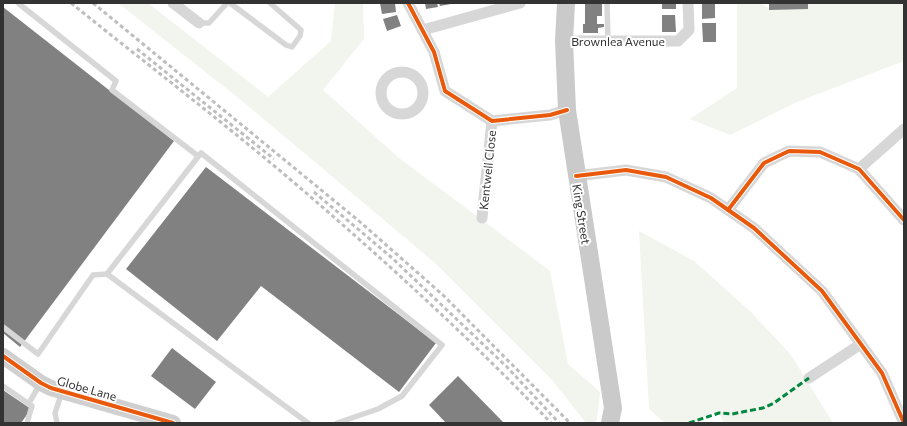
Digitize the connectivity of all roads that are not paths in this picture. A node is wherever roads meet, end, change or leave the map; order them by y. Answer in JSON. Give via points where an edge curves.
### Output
{"nodes":[{"id":1,"x":18,"y":3,"type":"edge"},
{"id":2,"x":173,"y":3,"type":"edge"},
{"id":3,"x":228,"y":3,"type":"edge"},
{"id":4,"x":270,"y":3,"type":"edge"},
{"id":5,"x":408,"y":3,"type":"edge"},
{"id":6,"x":520,"y":3,"type":"edge"},
{"id":7,"x":566,"y":3,"type":"edge"},
{"id":8,"x":607,"y":3,"type":"edge"},
{"id":9,"x":688,"y":3,"type":"edge"},
{"id":10,"x":199,"y":23,"type":"joint"},
{"id":11,"x":423,"y":30,"type":"junction"},
{"id":12,"x":564,"y":41,"type":"junction"},
{"id":13,"x":608,"y":41,"type":"junction"},
{"id":14,"x":442,"y":82,"type":"junction"},
{"id":15,"x":421,"y":84,"type":"dead end"},
{"id":16,"x":567,"y":110,"type":"junction"},
{"id":17,"x":492,"y":121,"type":"junction"},
{"id":18,"x":904,"y":129,"type":"edge"},
{"id":19,"x":198,"y":156,"type":"junction"},
{"id":20,"x":859,"y":169,"type":"junction"},
{"id":21,"x":576,"y":176,"type":"junction"},
{"id":22,"x":728,"y":210,"type":"junction"},
{"id":23,"x":482,"y":218,"type":"dead end"},
{"id":24,"x":904,"y":220,"type":"edge"},
{"id":25,"x":107,"y":274,"type":"junction"},
{"id":26,"x":3,"y":327,"type":"edge"},
{"id":27,"x":861,"y":344,"type":"junction"},
{"id":28,"x":3,"y":356,"type":"edge"},
{"id":29,"x":809,"y":378,"type":"dead end"},
{"id":30,"x":41,"y":383,"type":"junction"},
{"id":31,"x":3,"y":386,"type":"edge"},
{"id":32,"x":62,"y":391,"type":"junction"},
{"id":33,"x":29,"y":403,"type":"junction"},
{"id":34,"x":27,"y":423,"type":"edge"},
{"id":35,"x":57,"y":423,"type":"edge"},
{"id":36,"x":173,"y":423,"type":"edge"},
{"id":37,"x":308,"y":423,"type":"edge"},
{"id":38,"x":337,"y":423,"type":"edge"},
{"id":39,"x":611,"y":423,"type":"edge"},
{"id":40,"x":904,"y":423,"type":"edge"}],
"edges":[{"from":1,"to":19,"type":"lane","via":[[116,81],[112,90]]},
{"from":2,"to":10,"type":"street"},
{"from":3,"to":4,"type":"lane","via":[[286,46],[292,47],[301,30]]},
{"from":3,"to":10,"type":"lane","via":[[209,23]]},
{"from":5,"to":11,"type":"street"},
{"from":6,"to":11,"type":"street"},
{"from":7,"to":12,"type":"main road","name":"King Street"},
{"from":8,"to":13,"type":"lane"},
{"from":9,"to":13,"type":"street","name":"Brownlea Avenue","via":[[688,30],[678,41]]},
{"from":11,"to":14,"type":"street","via":[[434,52]]},
{"from":12,"to":13,"type":"street","name":"Brownlea Avenue"},
{"from":12,"to":16,"type":"main road","name":"King Street"},
{"from":14,"to":15,"type":"street"},
{"from":14,"to":17,"type":"street","via":[[445,91]]},
{"from":16,"to":17,"type":"street","via":[[550,115]]},
{"from":16,"to":21,"type":"main road","name":"King Street"},
{"from":17,"to":23,"type":"street","name":"Kentwell Close"},
{"from":18,"to":20,"type":"street"},
{"from":19,"to":25,"type":"lane"},
{"from":19,"to":38,"type":"lane","via":[[201,153],[442,345],[402,396],[378,409]]},
{"from":20,"to":22,"type":"street","via":[[820,152],[788,151],[764,163]]},
{"from":20,"to":24,"type":"street"},
{"from":21,"to":22,"type":"street","via":[[626,170],[666,177],[711,198]]},
{"from":21,"to":39,"type":"main road","name":"King Street","via":[[613,408]]},
{"from":22,"to":27,"type":"street","via":[[754,228],[822,291]]},
{"from":25,"to":26,"type":"lane","via":[[93,275],[38,354]]},
{"from":25,"to":37,"type":"lane"},
{"from":27,"to":29,"type":"street"},
{"from":27,"to":40,"type":"street","via":[[882,373]]},
{"from":28,"to":30,"type":"street","name":"Globe Lane"},
{"from":30,"to":32,"type":"street","name":"Globe Lane"},
{"from":30,"to":33,"type":"lane"},
{"from":31,"to":33,"type":"lane"},
{"from":32,"to":35,"type":"lane","via":[[55,413]]},
{"from":32,"to":36,"type":"street","name":"Globe Lane"},
{"from":33,"to":34,"type":"lane","via":[[32,406]]}]}
